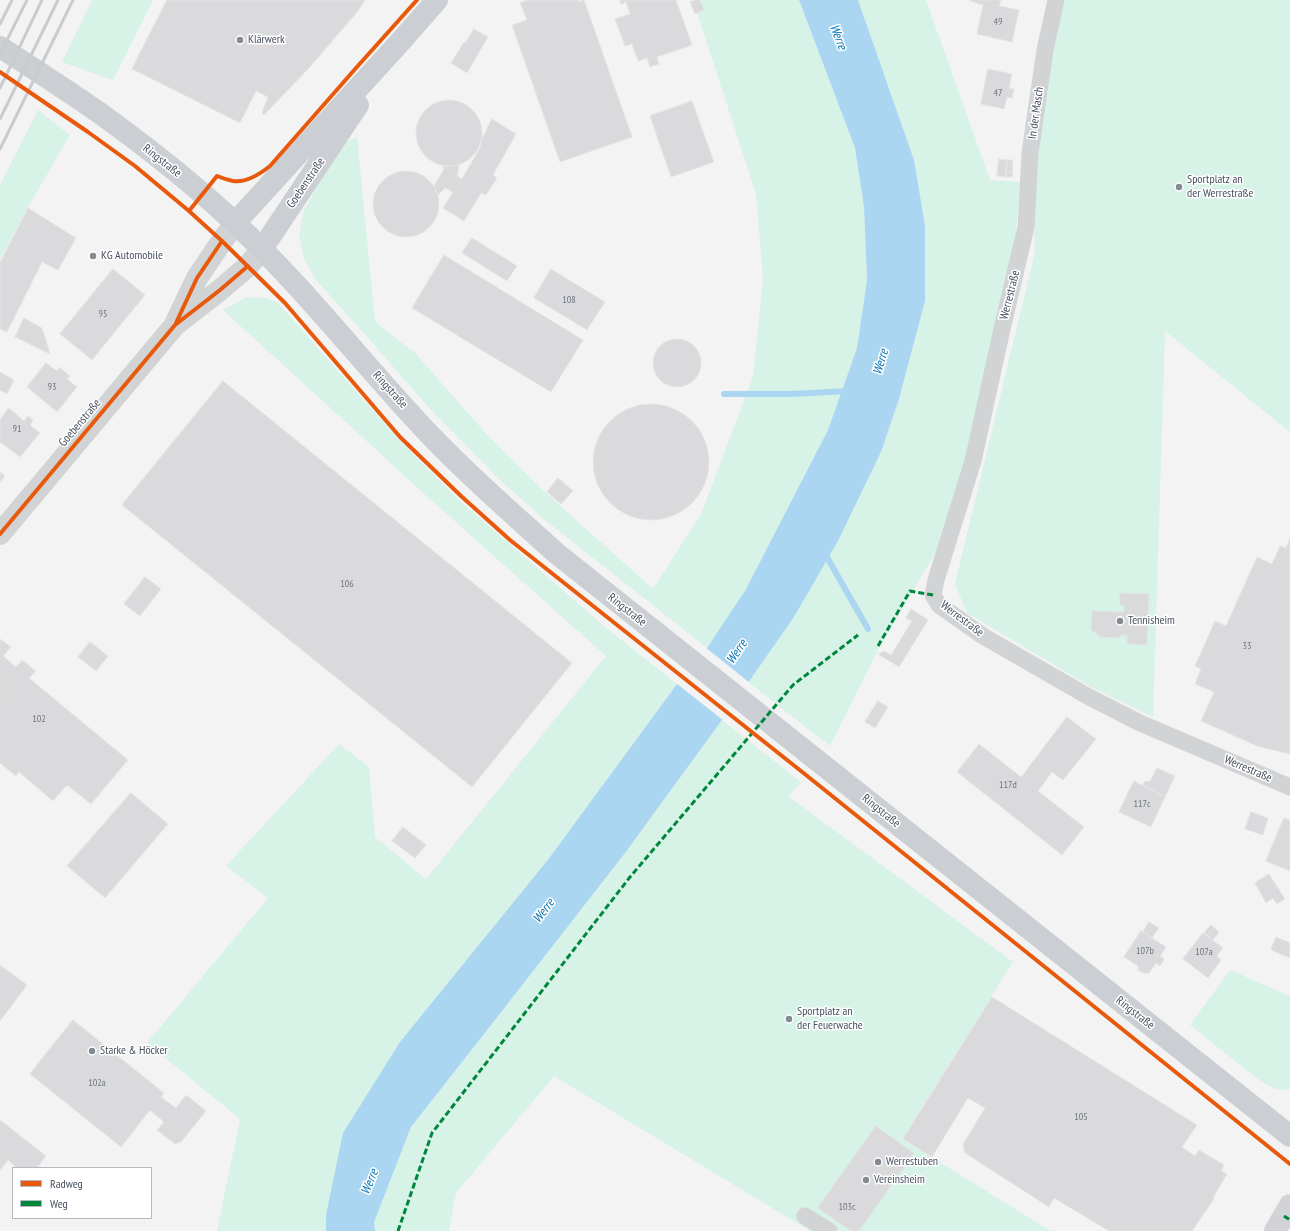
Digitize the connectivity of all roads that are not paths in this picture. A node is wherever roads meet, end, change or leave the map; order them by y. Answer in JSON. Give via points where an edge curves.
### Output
{"nodes":[{"id":1,"x":437,"y":0,"type":"edge"},
{"id":2,"x":1056,"y":0,"type":"edge"},
{"id":3,"x":401,"y":41,"type":"junction"},
{"id":4,"x":0,"y":47,"type":"edge"},
{"id":5,"x":235,"y":223,"type":"junction"},
{"id":6,"x":1026,"y":227,"type":"joint"},
{"id":7,"x":262,"y":249,"type":"junction"},
{"id":8,"x":175,"y":325,"type":"junction"},
{"id":9,"x":0,"y":534,"type":"edge"},
{"id":10,"x":1290,"y":787,"type":"edge"},
{"id":11,"x":1290,"y":1136,"type":"edge"},
{"id":12,"x":1290,"y":1205,"type":"edge"},
{"id":13,"x":806,"y":1216,"type":"dead end"},
{"id":14,"x":829,"y":1231,"type":"edge"},
{"id":15,"x":1275,"y":1231,"type":"edge"}],
"edges":[{"from":1,"to":3,"type":"main road","name":"Goebenstraße"},
{"from":2,"to":6,"type":"street","name":"In der Masch","via":[[1045,50],[1030,153]]},
{"from":3,"to":5,"type":"main road","name":"Goebenstraße"},
{"from":3,"to":7,"type":"main road","name":"Goebenstraße"},
{"from":4,"to":5,"type":"main road","name":"Ringstraße","via":[[101,114],[190,183]]},
{"from":5,"to":7,"type":"main road","name":"Ringstraße"},
{"from":5,"to":8,"type":"street","name":"Goebenstraße","via":[[197,278]]},
{"from":6,"to":10,"type":"street","name":"Werrestraße","via":[[974,461],[936,580],[934,595],[939,605],[983,636],[1089,697],[1140,723]]},
{"from":7,"to":8,"type":"street","name":"Goebenstraße","via":[[248,266]]},
{"from":7,"to":11,"type":"main road","name":"Ringstraße","via":[[432,437],[556,553]]},
{"from":8,"to":9,"type":"street","name":"Goebenstraße"},
{"from":12,"to":15,"type":"main road"},
{"from":13,"to":14,"type":"street"}]}
